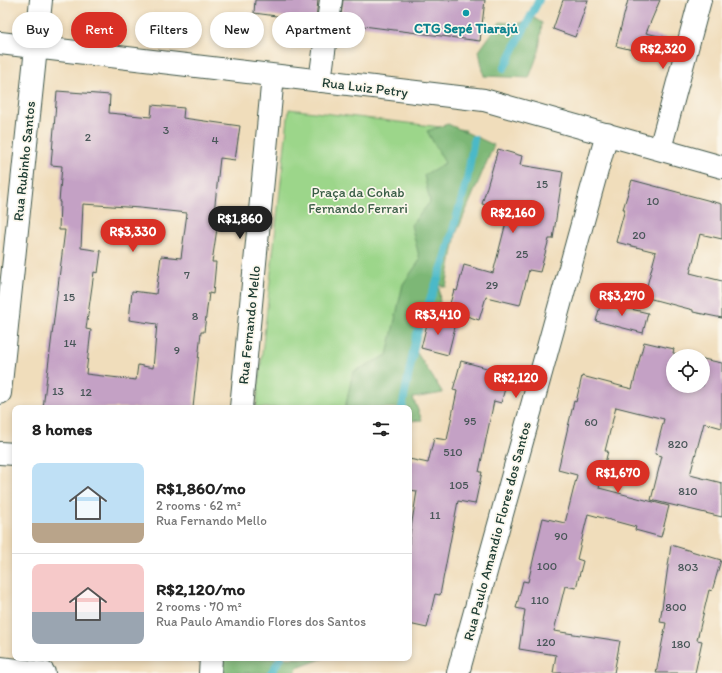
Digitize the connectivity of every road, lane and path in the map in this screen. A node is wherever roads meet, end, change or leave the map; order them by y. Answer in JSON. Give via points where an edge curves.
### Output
{"nodes":[{"id":1,"x":41,"y":0,"type":"edge"},
{"id":2,"x":330,"y":0,"type":"edge"},
{"id":3,"x":700,"y":0,"type":"edge"},
{"id":4,"x":40,"y":12,"type":"edge"},
{"id":5,"x":0,"y":44,"type":"edge"},
{"id":6,"x":12,"y":45,"type":"edge"},
{"id":7,"x":36,"y":48,"type":"joint"},
{"id":8,"x":273,"y":76,"type":"junction"},
{"id":9,"x":320,"y":81,"type":"junction"},
{"id":10,"x":606,"y":134,"type":"junction"},
{"id":11,"x":660,"y":150,"type":"junction"},
{"id":12,"x":722,"y":167,"type":"edge"},
{"id":13,"x":0,"y":393,"type":"edge"},
{"id":14,"x":241,"y":405,"type":"edge"},
{"id":15,"x":0,"y":453,"type":"edge"},
{"id":16,"x":12,"y":454,"type":"edge"},
{"id":17,"x":211,"y":661,"type":"edge"},
{"id":18,"x":0,"y":668,"type":"edge"},
{"id":19,"x":44,"y":673,"type":"edge"},
{"id":20,"x":210,"y":673,"type":"edge"},
{"id":21,"x":458,"y":673,"type":"edge"}],
"edges":[{"from":1,"to":4,"type":"street","name":"Rua Rubinho Santos"},
{"from":2,"to":9,"type":"street"},
{"from":3,"to":11,"type":"street"},
{"from":5,"to":6,"type":"street","name":"Rua Luiz Petry"},
{"from":7,"to":8,"type":"street","name":"Rua Luiz Petry"},
{"from":7,"to":13,"type":"street","name":"Rua Rubinho Santos"},
{"from":8,"to":9,"type":"street","name":"Rua Luiz Petry"},
{"from":8,"to":14,"type":"street","name":"Rua Fernando Mello"},
{"from":9,"to":10,"type":"street","name":"Rua Luiz Petry","via":[[484,100]]},
{"from":10,"to":11,"type":"street","name":"Rua Luiz Petry"},
{"from":10,"to":21,"type":"street","name":"Rua Paulo Amandio Flores dos Santos"},
{"from":11,"to":12,"type":"street","name":"Rua Luiz Petry"},
{"from":15,"to":16,"type":"street"},
{"from":17,"to":20,"type":"street"},
{"from":18,"to":19,"type":"street"}]}
